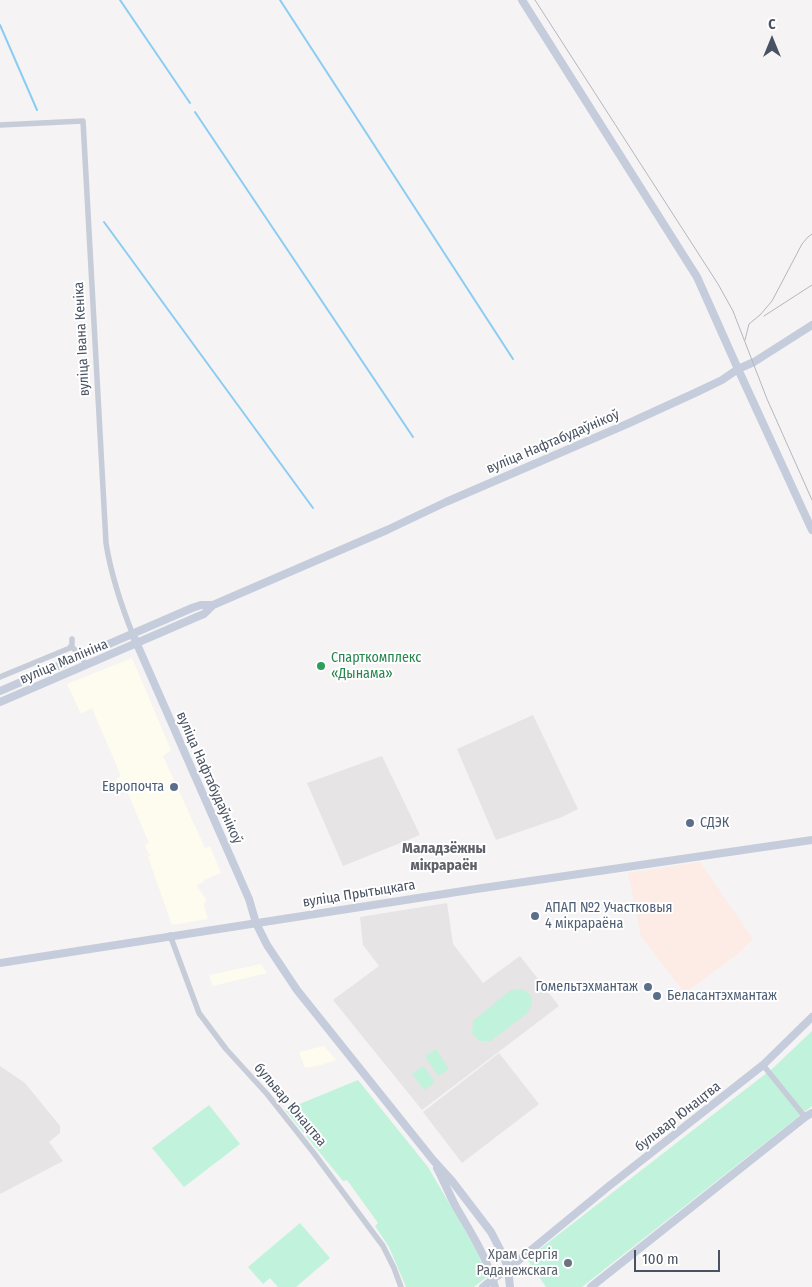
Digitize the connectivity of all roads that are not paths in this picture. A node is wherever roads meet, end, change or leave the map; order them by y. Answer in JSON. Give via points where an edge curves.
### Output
{"nodes":[{"id":1,"x":522,"y":0,"type":"edge"},
{"id":2,"x":0,"y":125,"type":"edge"},
{"id":3,"x":812,"y":325,"type":"edge"},
{"id":4,"x":738,"y":370,"type":"junction"},
{"id":5,"x":812,"y":530,"type":"edge"},
{"id":6,"x":213,"y":605,"type":"junction"},
{"id":7,"x":133,"y":634,"type":"junction"},
{"id":8,"x":138,"y":644,"type":"junction"},
{"id":9,"x":82,"y":656,"type":"junction"},
{"id":10,"x":86,"y":666,"type":"junction"},
{"id":11,"x":0,"y":678,"type":"edge"},
{"id":12,"x":0,"y":692,"type":"edge"},
{"id":13,"x":0,"y":702,"type":"edge"},
{"id":14,"x":812,"y":840,"type":"edge"},
{"id":15,"x":256,"y":923,"type":"junction"},
{"id":16,"x":170,"y":936,"type":"junction"},
{"id":17,"x":0,"y":963,"type":"edge"},
{"id":18,"x":812,"y":1017,"type":"edge"},
{"id":19,"x":763,"y":1065,"type":"junction"},
{"id":20,"x":808,"y":1115,"type":"edge"},
{"id":21,"x":433,"y":1160,"type":"junction"},
{"id":22,"x":508,"y":1269,"type":"junction"},
{"id":23,"x":494,"y":1283,"type":"edge"},
{"id":24,"x":400,"y":1287,"type":"edge"},
{"id":25,"x":483,"y":1287,"type":"edge"},
{"id":26,"x":510,"y":1287,"type":"edge"},
{"id":27,"x":591,"y":1287,"type":"edge"}],
"edges":[{"from":1,"to":4,"type":"main road","via":[[697,277]]},
{"from":2,"to":7,"type":"street","name":"вуліца Івана Кеніка","via":[[83,120],[106,543],[115,587]]},
{"from":3,"to":4,"type":"main road","name":"вуліца Нафтабудаўнікоў"},
{"from":4,"to":5,"type":"main road"},
{"from":4,"to":6,"type":"main road","name":"вуліца Нафтабудаўнікоў","via":[[627,424]]},
{"from":6,"to":7,"type":"main road","name":"вуліца Нафтабудаўнікоў","via":[[198,606]]},
{"from":6,"to":8,"type":"main road","name":"вуліца Нафтабудаўнікоў","via":[[204,614]]},
{"from":7,"to":8,"type":"main road","name":"вуліца Нафтабудаўнікоў"},
{"from":7,"to":9,"type":"main road","name":"вуліца Малініна"},
{"from":8,"to":10,"type":"main road","name":"вуліца Малініна"},
{"from":8,"to":15,"type":"main road","name":"вуліца Нафтабудаўнікоў","via":[[249,899]]},
{"from":9,"to":10,"type":"street"},
{"from":9,"to":11,"type":"street","name":"вуліца Малініна","via":[[72,642],[68,649]]},
{"from":9,"to":12,"type":"main road","name":"вуліца Малініна"},
{"from":10,"to":13,"type":"main road","name":"вуліца Малініна"},
{"from":14,"to":15,"type":"main road","name":"вуліца Прытыцкага"},
{"from":15,"to":16,"type":"main road","name":"вуліца Прытыцкага"},
{"from":15,"to":21,"type":"main road","via":[[298,990]]},
{"from":16,"to":17,"type":"main road","name":"вуліца Прытыцкага"},
{"from":16,"to":24,"type":"street","name":"бульвар Юнацтва","via":[[199,1013],[313,1152],[383,1246]]},
{"from":18,"to":19,"type":"main road","name":"бульвар Юнацтва"},
{"from":19,"to":20,"type":"street"},
{"from":19,"to":22,"type":"main road","name":"бульвар Юнацтва"},
{"from":20,"to":27,"type":"main road"},
{"from":21,"to":22,"type":"main road","via":[[491,1232]]},
{"from":21,"to":23,"type":"main road","via":[[476,1240]]},
{"from":22,"to":23,"type":"main road","name":"бульвар Юнацтва"},
{"from":22,"to":26,"type":"main road"},
{"from":23,"to":25,"type":"main road","name":"бульвар Юнацтва"}]}
